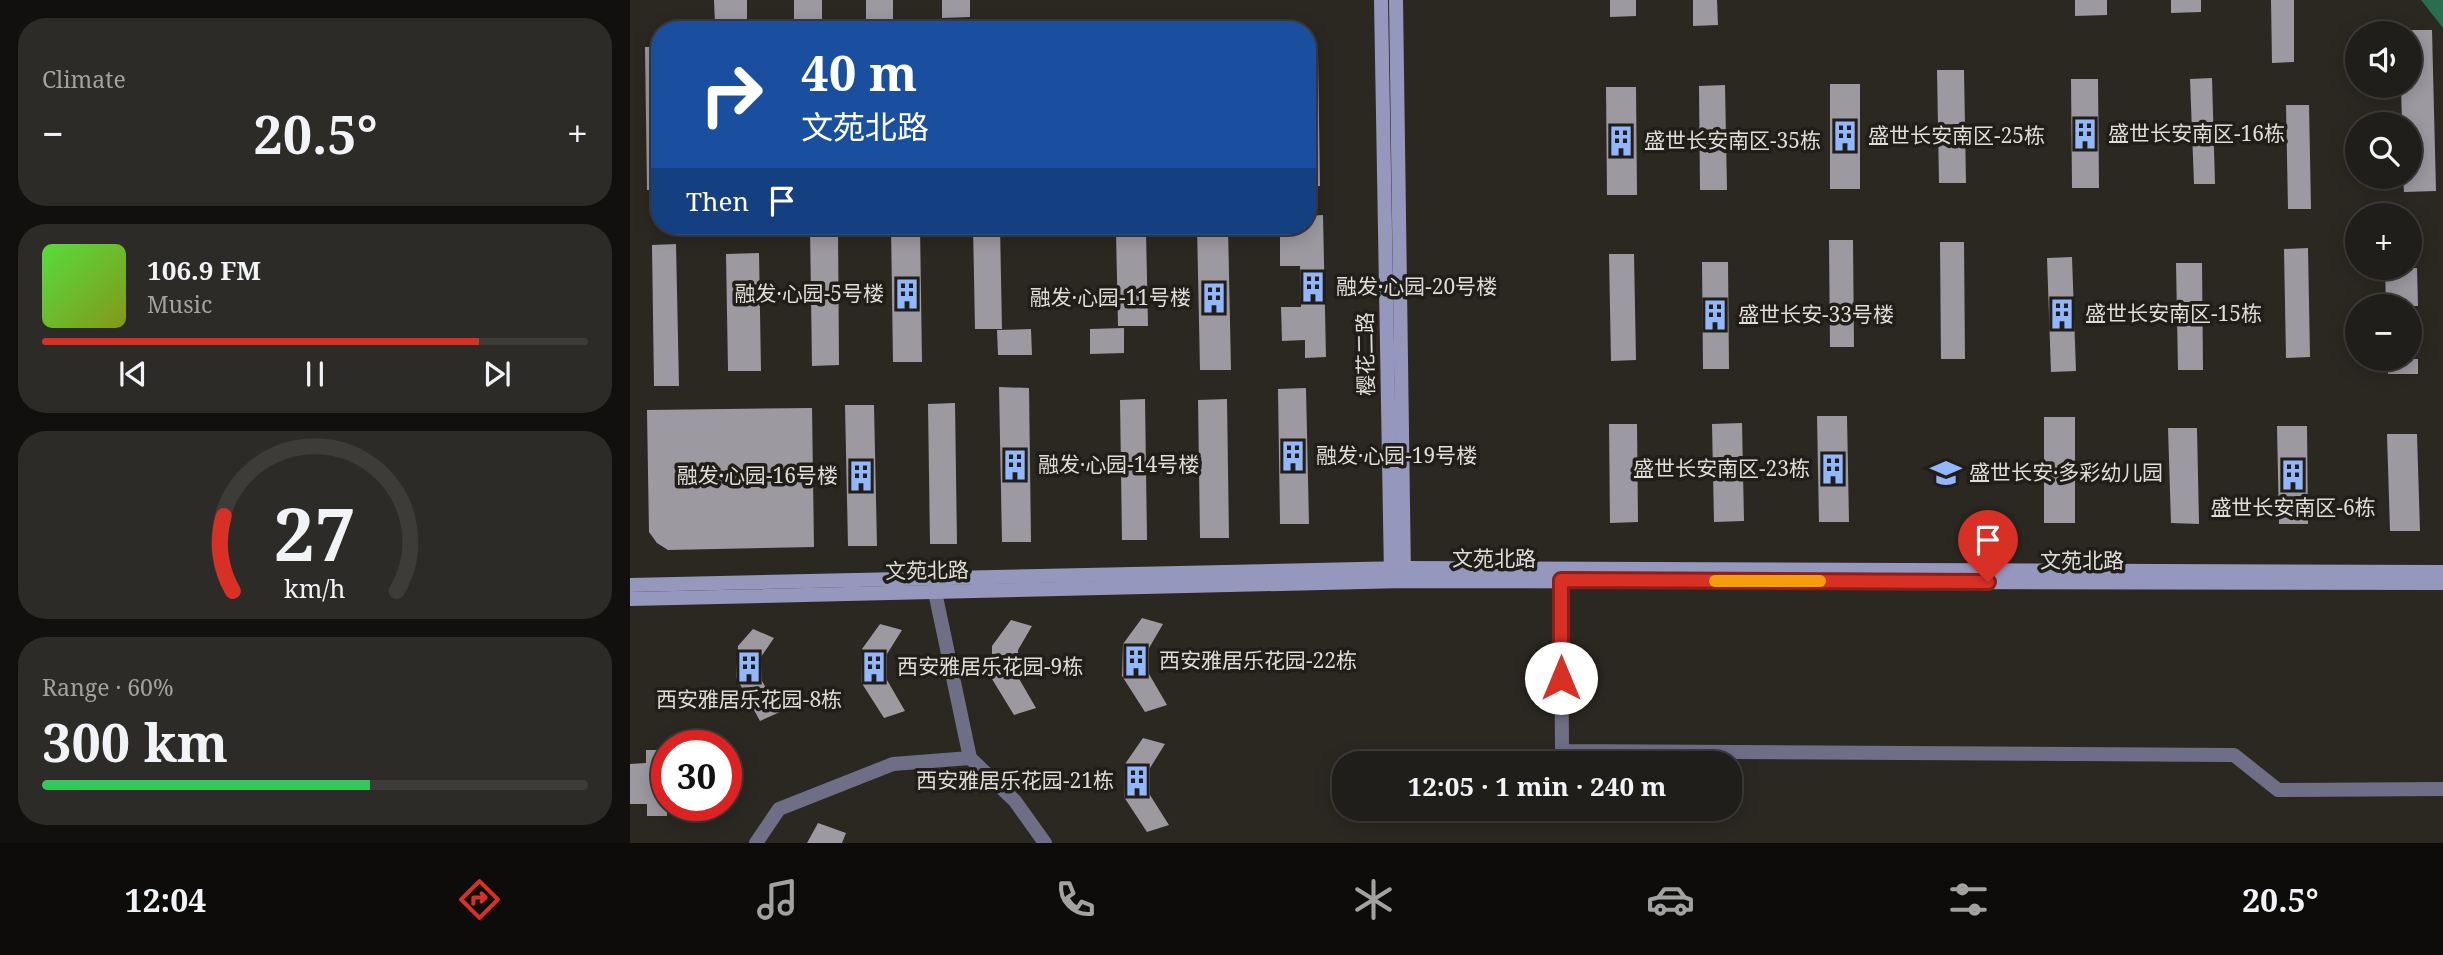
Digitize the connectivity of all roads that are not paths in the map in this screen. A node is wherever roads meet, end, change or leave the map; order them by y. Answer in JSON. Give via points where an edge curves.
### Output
{"nodes":[{"id":1,"x":1381,"y":0,"type":"edge"},
{"id":2,"x":1396,"y":0,"type":"edge"},
{"id":3,"x":2443,"y":572,"type":"edge"},
{"id":4,"x":1398,"y":575,"type":"junction"},
{"id":5,"x":1561,"y":580,"type":"junction"},
{"id":6,"x":2443,"y":583,"type":"edge"},
{"id":7,"x":630,"y":585,"type":"edge"},
{"id":8,"x":935,"y":592,"type":"junction"},
{"id":9,"x":630,"y":599,"type":"edge"},
{"id":10,"x":970,"y":758,"type":"junction"},
{"id":11,"x":2443,"y":789,"type":"edge"},
{"id":12,"x":756,"y":843,"type":"edge"},
{"id":13,"x":1045,"y":843,"type":"edge"}],
"edges":[{"from":1,"to":4,"type":"street","name":"樱花二路"},
{"from":2,"to":4,"type":"street","name":"樱花二路"},
{"from":3,"to":4,"type":"street","name":"文苑北路"},
{"from":4,"to":5,"type":"street","name":"文苑北路"},
{"from":4,"to":7,"type":"street","name":"文苑北路"},
{"from":4,"to":8,"type":"street","name":"文苑北路"},
{"from":5,"to":6,"type":"street","name":"文苑北路"},
{"from":5,"to":11,"type":"street","via":[[1562,751],[2234,755],[2278,790]]},
{"from":8,"to":9,"type":"street","name":"文苑北路"},
{"from":8,"to":10,"type":"street"},
{"from":10,"to":12,"type":"street","via":[[893,764],[804,799],[779,810]]},
{"from":10,"to":13,"type":"street","via":[[1015,801]]}]}
